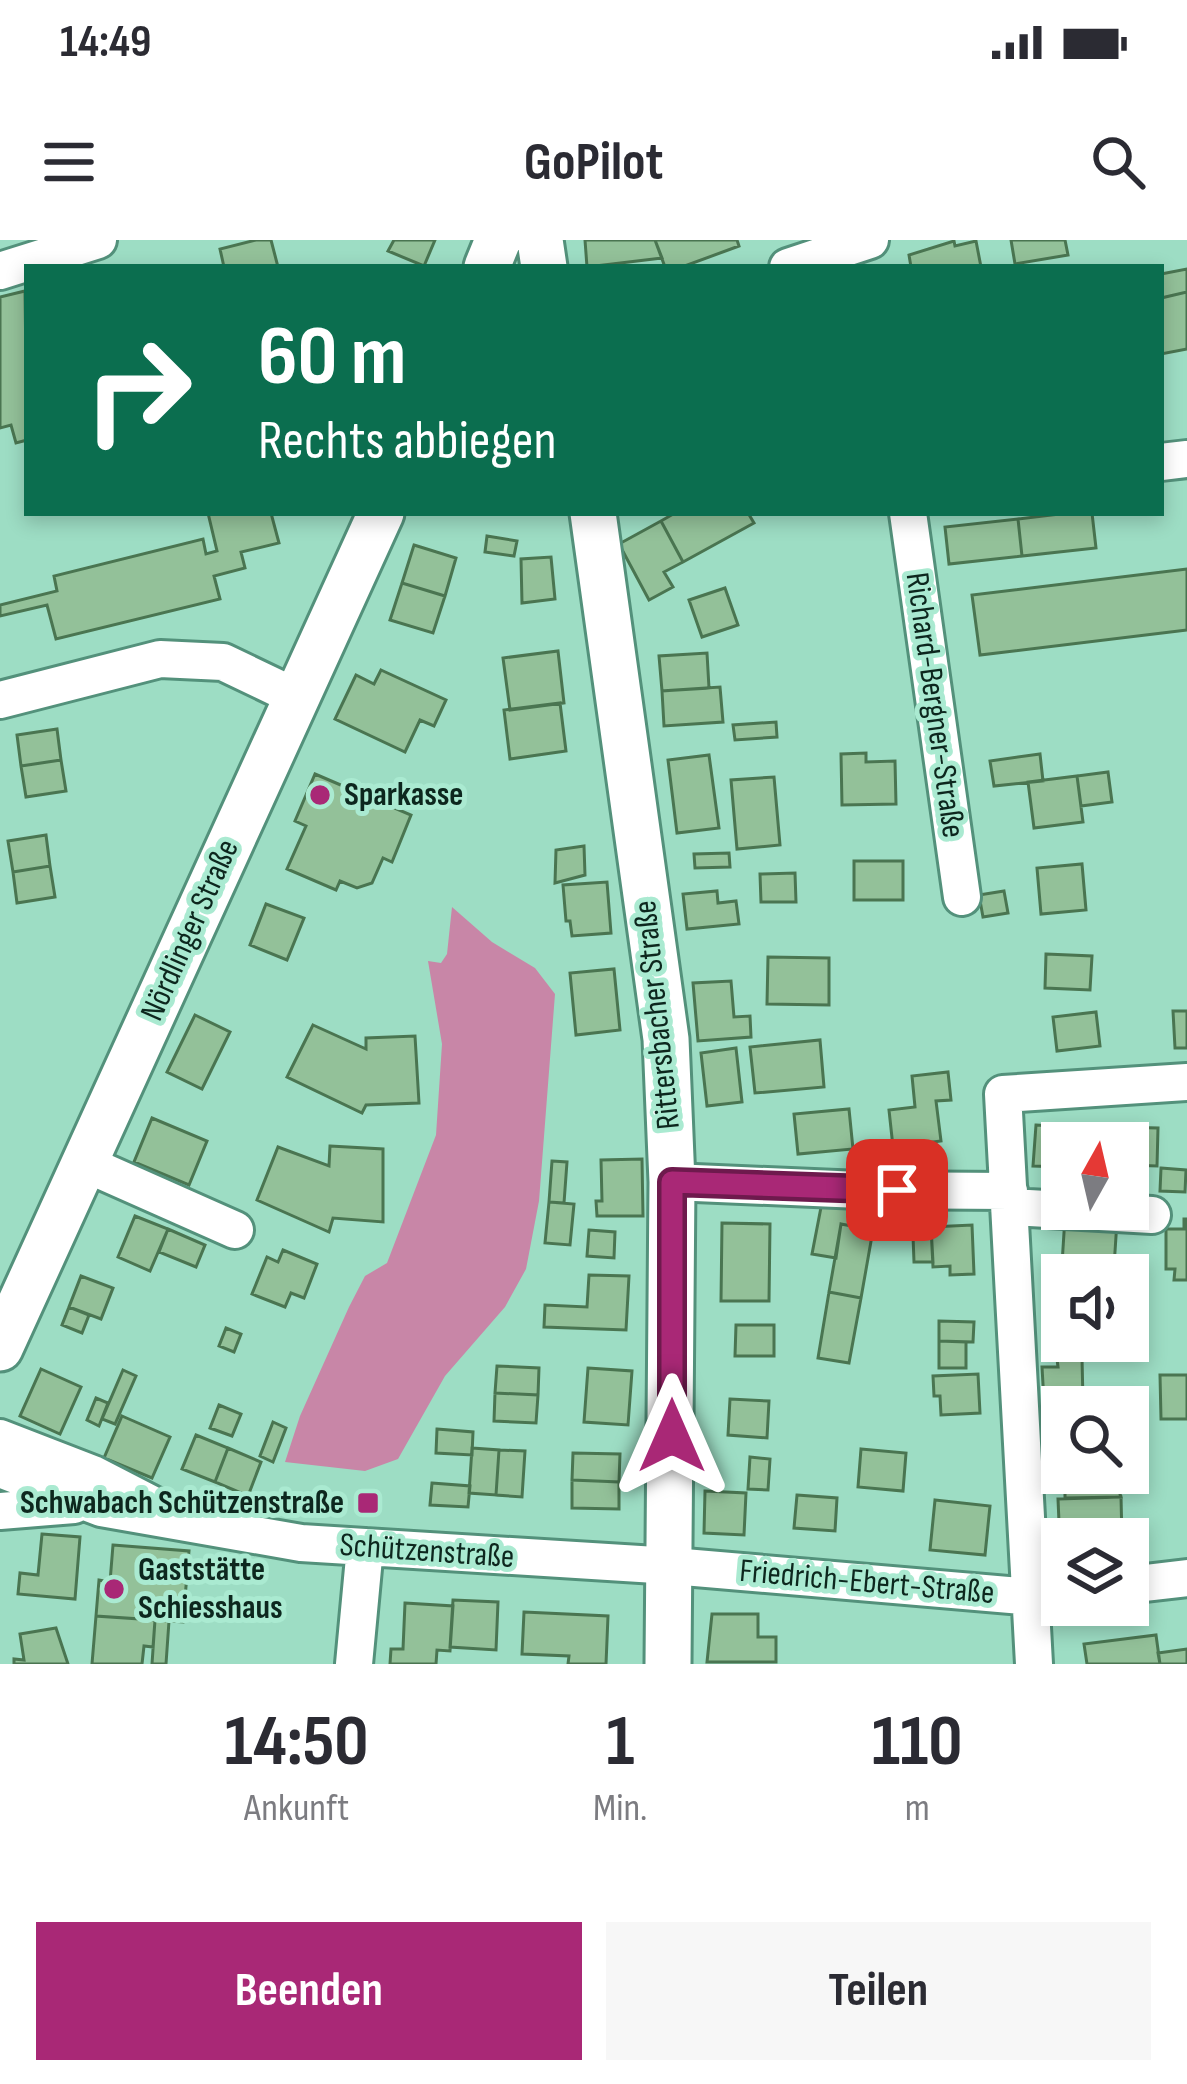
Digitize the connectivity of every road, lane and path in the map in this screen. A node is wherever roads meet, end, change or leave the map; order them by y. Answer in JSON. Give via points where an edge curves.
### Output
{"nodes":[{"id":1,"x":98,"y":240,"type":"edge"},
{"id":2,"x":874,"y":240,"type":"edge"},
{"id":3,"x":798,"y":264,"type":"edge"},
{"id":4,"x":0,"y":271,"type":"edge"},
{"id":5,"x":380,"y":516,"type":"edge"},
{"id":6,"x":593,"y":516,"type":"edge"},
{"id":7,"x":908,"y":516,"type":"edge"},
{"id":8,"x":296,"y":697,"type":"junction"},
{"id":9,"x":0,"y":700,"type":"edge"},
{"id":10,"x":962,"y":897,"type":"dead end"},
{"id":11,"x":1187,"y":1082,"type":"edge"},
{"id":12,"x":84,"y":1163,"type":"junction"},
{"id":13,"x":672,"y":1182,"type":"junction"},
{"id":14,"x":1009,"y":1199,"type":"junction"},
{"id":15,"x":1152,"y":1215,"type":"dead end"},
{"id":16,"x":235,"y":1230,"type":"dead end"},
{"id":17,"x":0,"y":1348,"type":"edge"},
{"id":18,"x":0,"y":1438,"type":"edge"},
{"id":19,"x":0,"y":1469,"type":"edge"},
{"id":20,"x":101,"y":1508,"type":"junction"},
{"id":21,"x":0,"y":1511,"type":"edge"},
{"id":22,"x":184,"y":1521,"type":"junction"},
{"id":23,"x":1041,"y":1532,"type":"edge"},
{"id":24,"x":364,"y":1547,"type":"junction"},
{"id":25,"x":672,"y":1565,"type":"junction"},
{"id":26,"x":1187,"y":1578,"type":"edge"},
{"id":27,"x":1149,"y":1583,"type":"edge"},
{"id":28,"x":1041,"y":1595,"type":"edge"},
{"id":29,"x":1041,"y":1626,"type":"edge"},
{"id":30,"x":354,"y":1664,"type":"edge"},
{"id":31,"x":668,"y":1664,"type":"edge"},
{"id":32,"x":1034,"y":1664,"type":"edge"}],
"edges":[{"from":1,"to":4,"type":"street"},
{"from":2,"to":3,"type":"street"},
{"from":5,"to":8,"type":"main road","name":"Nördlinger Straße"},
{"from":6,"to":13,"type":"main road","name":"Rittersbacher Straße","via":[[666,1040]]},
{"from":7,"to":10,"type":"street","name":"Richard-Bergner-Straße"},
{"from":8,"to":9,"type":"street","via":[[223,662],[160,659]]},
{"from":8,"to":12,"type":"main road","name":"Nördlinger Straße"},
{"from":11,"to":14,"type":"street","via":[[1003,1094]]},
{"from":12,"to":16,"type":"street"},
{"from":12,"to":17,"type":"main road","name":"Nördlinger Straße"},
{"from":13,"to":14,"type":"street"},
{"from":13,"to":25,"type":"main road","name":"Rittersbacher Straße"},
{"from":14,"to":15,"type":"street"},
{"from":14,"to":23,"type":"street"},
{"from":18,"to":22,"type":"street","name":"Schützenstraße"},
{"from":19,"to":20,"type":"street","name":"Schützenstraße"},
{"from":20,"to":21,"type":"street","name":"Schützenstraße"},
{"from":20,"to":22,"type":"street","name":"Schützenstraße"},
{"from":22,"to":24,"type":"street","name":"Schützenstraße","via":[[301,1544]]},
{"from":24,"to":25,"type":"street","name":"Schützenstraße"},
{"from":24,"to":30,"type":"street"},
{"from":25,"to":28,"type":"street","name":"Friedrich-Ebert-Straße"},
{"from":25,"to":31,"type":"main road","name":"Rittersbacher Straße"},
{"from":26,"to":27,"type":"street"},
{"from":29,"to":32,"type":"street"}]}
